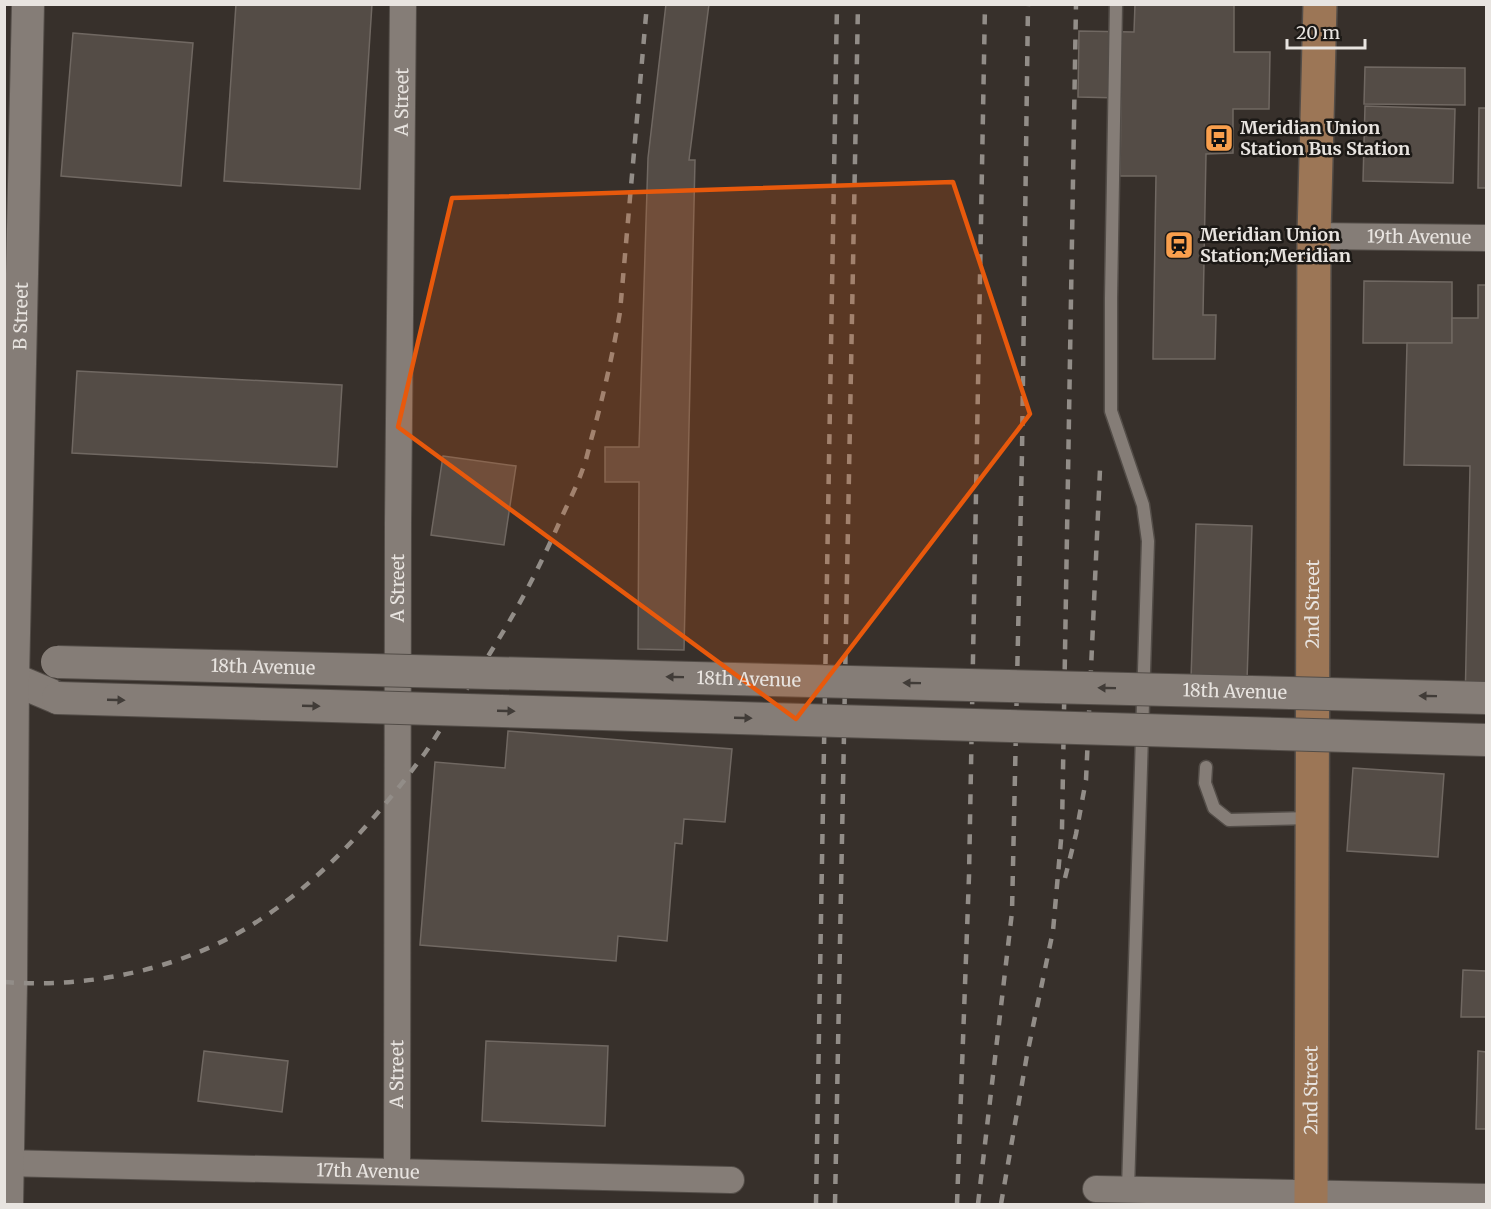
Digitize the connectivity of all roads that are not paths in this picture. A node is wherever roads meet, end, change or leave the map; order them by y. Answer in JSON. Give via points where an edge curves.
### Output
{"nodes":[{"id":1,"x":28,"y":4,"type":"edge"},
{"id":2,"x":403,"y":4,"type":"edge"},
{"id":3,"x":1116,"y":4,"type":"edge"},
{"id":4,"x":1320,"y":4,"type":"edge"},
{"id":5,"x":1314,"y":236,"type":"junction"},
{"id":6,"x":1486,"y":238,"type":"edge"},
{"id":7,"x":9,"y":679,"type":"edge"},
{"id":8,"x":1486,"y":698,"type":"edge"},
{"id":9,"x":1486,"y":740,"type":"edge"},
{"id":10,"x":1206,"y":767,"type":"dead end"},
{"id":11,"x":1312,"y":818,"type":"junction"},
{"id":12,"x":6,"y":1163,"type":"edge"},
{"id":13,"x":397,"y":1172,"type":"junction"},
{"id":14,"x":731,"y":1180,"type":"dead end"},
{"id":15,"x":1096,"y":1189,"type":"dead end"},
{"id":16,"x":1128,"y":1189,"type":"junction"},
{"id":17,"x":1486,"y":1197,"type":"edge"},
{"id":18,"x":1311,"y":1199,"type":"edge"},
{"id":19,"x":7,"y":1204,"type":"edge"}],
"edges":[{"from":1,"to":7,"type":"street","name":"B Street"},
{"from":2,"to":13,"type":"street","name":"A Street"},
{"from":3,"to":16,"type":"lane","via":[[1111,411],[1143,505],[1148,541]]},
{"from":4,"to":5,"type":"main road","name":"2nd Street"},
{"from":5,"to":6,"type":"street","name":"19th Avenue"},
{"from":5,"to":11,"type":"main road","name":"2nd Street"},
{"from":8,"to":7,"type":"street","name":"18th Avenue","one_way":true,"bridge":true,"via":[[57,662]]},
{"from":7,"to":9,"type":"street","one_way":true,"bridge":true,"via":[[58,698]]},
{"from":7,"to":12,"type":"street","name":"B Street","via":[[11,983]]},
{"from":10,"to":11,"type":"lane","via":[[1205,783],[1214,808],[1229,820]]},
{"from":11,"to":18,"type":"main road","name":"2nd Street"},
{"from":12,"to":13,"type":"street","name":"17th Avenue"},
{"from":12,"to":19,"type":"street","name":"B Street"},
{"from":13,"to":14,"type":"street","name":"17th Avenue"},
{"from":15,"to":16,"type":"street"},
{"from":16,"to":18,"type":"street"},
{"from":17,"to":18,"type":"street"}]}
